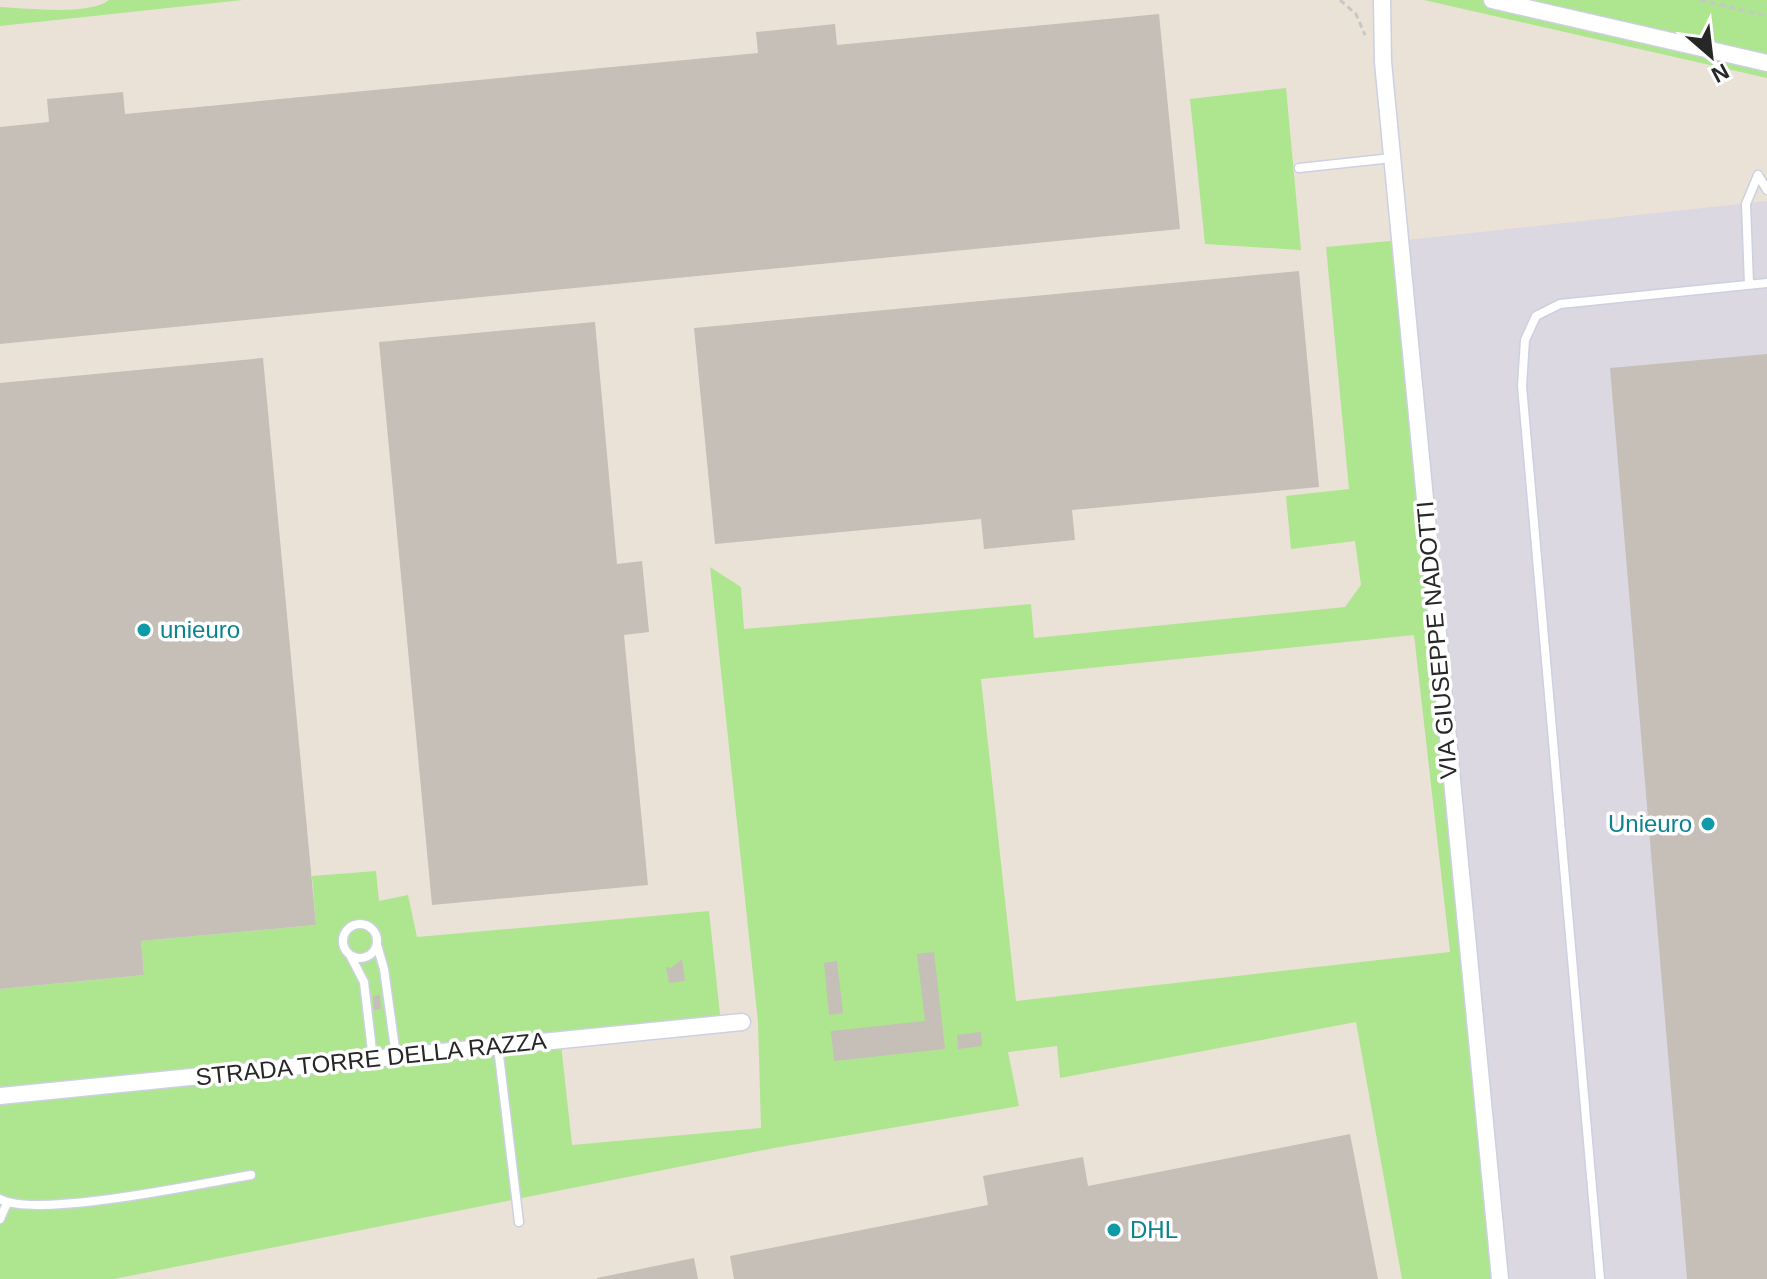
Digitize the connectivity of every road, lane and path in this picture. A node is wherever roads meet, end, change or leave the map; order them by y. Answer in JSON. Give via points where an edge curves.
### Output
{"nodes":[{"id":1,"x":1382,"y":0,"type":"edge"},
{"id":2,"x":1492,"y":0,"type":"edge"},
{"id":3,"x":1700,"y":0,"type":"edge"},
{"id":4,"x":1767,"y":16,"type":"edge"},
{"id":5,"x":1767,"y":63,"type":"edge"},
{"id":6,"x":1392,"y":158,"type":"junction"},
{"id":7,"x":1299,"y":168,"type":"dead end"},
{"id":8,"x":1767,"y":190,"type":"edge"},
{"id":9,"x":1767,"y":283,"type":"edge"},
{"id":10,"x":1749,"y":284,"type":"junction"},
{"id":11,"x":377,"y":945,"type":"junction"},
{"id":12,"x":349,"y":955,"type":"junction"},
{"id":13,"x":742,"y":1022,"type":"dead end"},
{"id":14,"x":498,"y":1047,"type":"junction"},
{"id":15,"x":396,"y":1056,"type":"junction"},
{"id":16,"x":373,"y":1059,"type":"junction"},
{"id":17,"x":0,"y":1096,"type":"edge"},
{"id":18,"x":251,"y":1175,"type":"dead end"},
{"id":19,"x":4,"y":1201,"type":"edge"},
{"id":20,"x":0,"y":1219,"type":"edge"},
{"id":21,"x":519,"y":1222,"type":"dead end"},
{"id":22,"x":1500,"y":1279,"type":"edge"},
{"id":23,"x":1600,"y":1279,"type":"edge"}],
"edges":[{"from":1,"to":6,"type":"street","name":"VIA GIUSEPPE NADOTTI"},
{"from":2,"to":5,"type":"street"},
{"from":3,"to":4,"type":"path"},
{"from":6,"to":7,"type":"lane"},
{"from":6,"to":22,"type":"street","name":"VIA GIUSEPPE NADOTTI"},
{"from":8,"to":10,"type":"lane","via":[[1758,175],[1746,204]]},
{"from":9,"to":10,"type":"lane"},
{"from":10,"to":23,"type":"lane","via":[[1560,304],[1536,316],[1525,340],[1522,386]]},
{"from":11,"to":12,"type":"lane","via":[[366,957]]},
{"from":11,"to":12,"type":"lane","via":[[373,929],[353,925],[343,939]]},
{"from":11,"to":15,"type":"lane"},
{"from":12,"to":16,"type":"lane","via":[[364,982]]},
{"from":13,"to":14,"type":"street","name":"STRADA TORRE DELLA RAZZA"},
{"from":14,"to":15,"type":"street","name":"STRADA TORRE DELLA RAZZA"},
{"from":14,"to":21,"type":"lane"},
{"from":15,"to":16,"type":"street","name":"STRADA TORRE DELLA RAZZA"},
{"from":16,"to":17,"type":"street","name":"STRADA TORRE DELLA RAZZA"},
{"from":18,"to":19,"type":"lane","via":[[43,1206]]},
{"from":19,"to":20,"type":"lane"}]}
